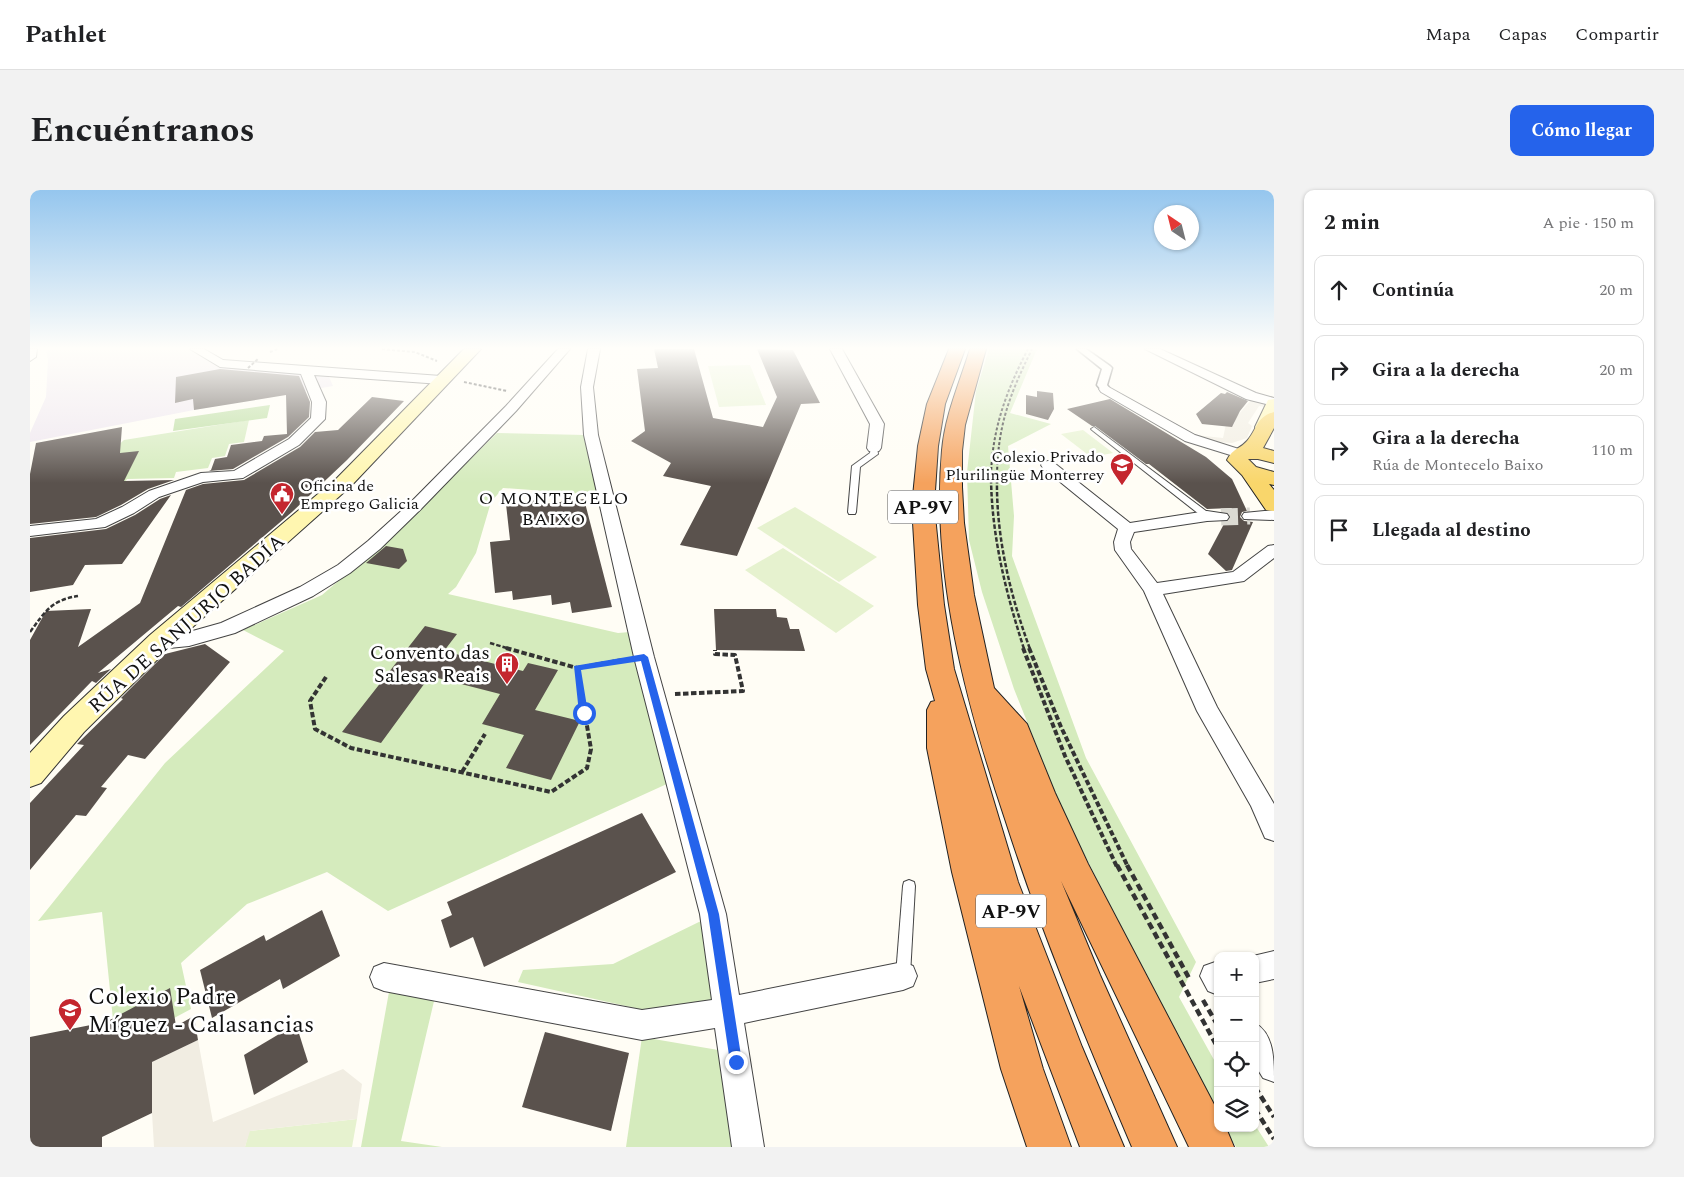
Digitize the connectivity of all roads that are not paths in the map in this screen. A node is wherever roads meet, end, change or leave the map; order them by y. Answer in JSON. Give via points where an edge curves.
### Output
{"nodes":[{"id":1,"x":316,"y":394,"type":"edge"},
{"id":2,"x":428,"y":394,"type":"edge"},
{"id":3,"x":526,"y":394,"type":"edge"},
{"id":4,"x":588,"y":394,"type":"edge"},
{"id":5,"x":860,"y":394,"type":"edge"},
{"id":6,"x":940,"y":394,"type":"edge"},
{"id":7,"x":965,"y":394,"type":"edge"},
{"id":8,"x":1113,"y":394,"type":"edge"},
{"id":9,"x":1246,"y":394,"type":"edge"},
{"id":10,"x":1274,"y":403,"type":"edge"},
{"id":11,"x":1269,"y":422,"type":"edge"},
{"id":12,"x":1094,"y":429,"type":"dead end"},
{"id":13,"x":874,"y":448,"type":"joint"},
{"id":14,"x":1274,"y":457,"type":"edge"},
{"id":15,"x":1244,"y":460,"type":"junction"},
{"id":16,"x":1048,"y":465,"type":"dead end"},
{"id":17,"x":1274,"y":479,"type":"edge"},
{"id":18,"x":1274,"y":505,"type":"edge"},
{"id":19,"x":852,"y":512,"type":"dead end"},
{"id":20,"x":1274,"y":515,"type":"edge"},
{"id":21,"x":1214,"y":516,"type":"joint"},
{"id":22,"x":1250,"y":516,"type":"tunnel mouth"},
{"id":23,"x":1127,"y":528,"type":"junction"},
{"id":24,"x":30,"y":531,"type":"edge"},
{"id":25,"x":1274,"y":550,"type":"edge"},
{"id":26,"x":1152,"y":590,"type":"junction"},
{"id":27,"x":159,"y":642,"type":"junction"},
{"id":28,"x":940,"y":669,"type":"junction"},
{"id":29,"x":981,"y":690,"type":"junction"},
{"id":30,"x":30,"y":774,"type":"edge"},
{"id":31,"x":1267,"y":801,"type":"edge"},
{"id":32,"x":1274,"y":830,"type":"edge"},
{"id":33,"x":908,"y":886,"type":"dead end"},
{"id":34,"x":1274,"y":965,"type":"edge"},
{"id":35,"x":1259,"y":968,"type":"edge"},
{"id":36,"x":903,"y":976,"type":"joint"},
{"id":37,"x":384,"y":977,"type":"dead end"},
{"id":38,"x":728,"y":1012,"type":"junction"},
{"id":39,"x":1258,"y":1042,"type":"edge"},
{"id":40,"x":1274,"y":1067,"type":"edge"},
{"id":41,"x":748,"y":1147,"type":"edge"},
{"id":42,"x":1049,"y":1147,"type":"edge"},
{"id":43,"x":1102,"y":1147,"type":"edge"},
{"id":44,"x":1155,"y":1147,"type":"edge"},
{"id":45,"x":1212,"y":1147,"type":"edge"}],
"edges":[{"from":1,"to":24,"type":"street","via":[[319,402],[318,419],[294,442],[238,475],[201,478],[154,494],[99,524]]},
{"from":2,"to":27,"type":"main road","name":"RÚA DE SANJURJO BADÍA","via":[[344,482]]},
{"from":3,"to":27,"type":"street","via":[[384,535],[342,570],[309,590],[220,632],[182,642]]},
{"from":4,"to":38,"type":"street","via":[[591,435],[644,657],[714,914]]},
{"from":5,"to":13,"type":"street","via":[[877,424]]},
{"from":6,"to":28,"type":"highway","number":"AP-9V","via":[[928,446],[923,506]]},
{"from":7,"to":29,"type":"highway","number":"AP-9V","via":[[952,449],[953,511],[962,610]]},
{"from":8,"to":15,"type":"street","via":[[1190,438]]},
{"from":9,"to":10,"type":"street"},
{"from":10,"to":11,"type":"main road"},
{"from":11,"to":15,"type":"main road"},
{"from":12,"to":21,"type":"lane"},
{"from":13,"to":19,"type":"lane","via":[[874,454],[856,466]]},
{"from":14,"to":15,"type":"main road","via":[[1258,453]]},
{"from":15,"to":17,"type":"main road"},
{"from":15,"to":18,"type":"main road"},
{"from":16,"to":23,"type":"street"},
{"from":20,"to":22,"type":"street"},
{"from":21,"to":23,"type":"street"},
{"from":23,"to":26,"type":"street","via":[[1123,550]]},
{"from":25,"to":26,"type":"street","via":[[1238,577]]},
{"from":26,"to":31,"type":"street","via":[[1208,711]]},
{"from":27,"to":30,"type":"main road","name":"RÚA DE SANJURJO BADÍA","via":[[74,724]]},
{"from":28,"to":42,"type":"highway","number":"AP-9V","via":[[942,748],[969,872],[1022,1069]]},
{"from":28,"to":43,"type":"highway","number":"AP-9V","via":[[1000,882]]},
{"from":29,"to":44,"type":"highway","number":"AP-9V","via":[[993,738],[1042,878],[1107,1042]]},
{"from":29,"to":45,"type":"highway","via":[[1016,732],[1076,876]]},
{"from":31,"to":32,"type":"street"},
{"from":33,"to":36,"type":"lane"},
{"from":34,"to":35,"type":"street"},
{"from":36,"to":38,"type":"street"},
{"from":37,"to":38,"type":"street","via":[[642,1024]]},
{"from":38,"to":41,"type":"street"},
{"from":39,"to":40,"type":"street"}]}
